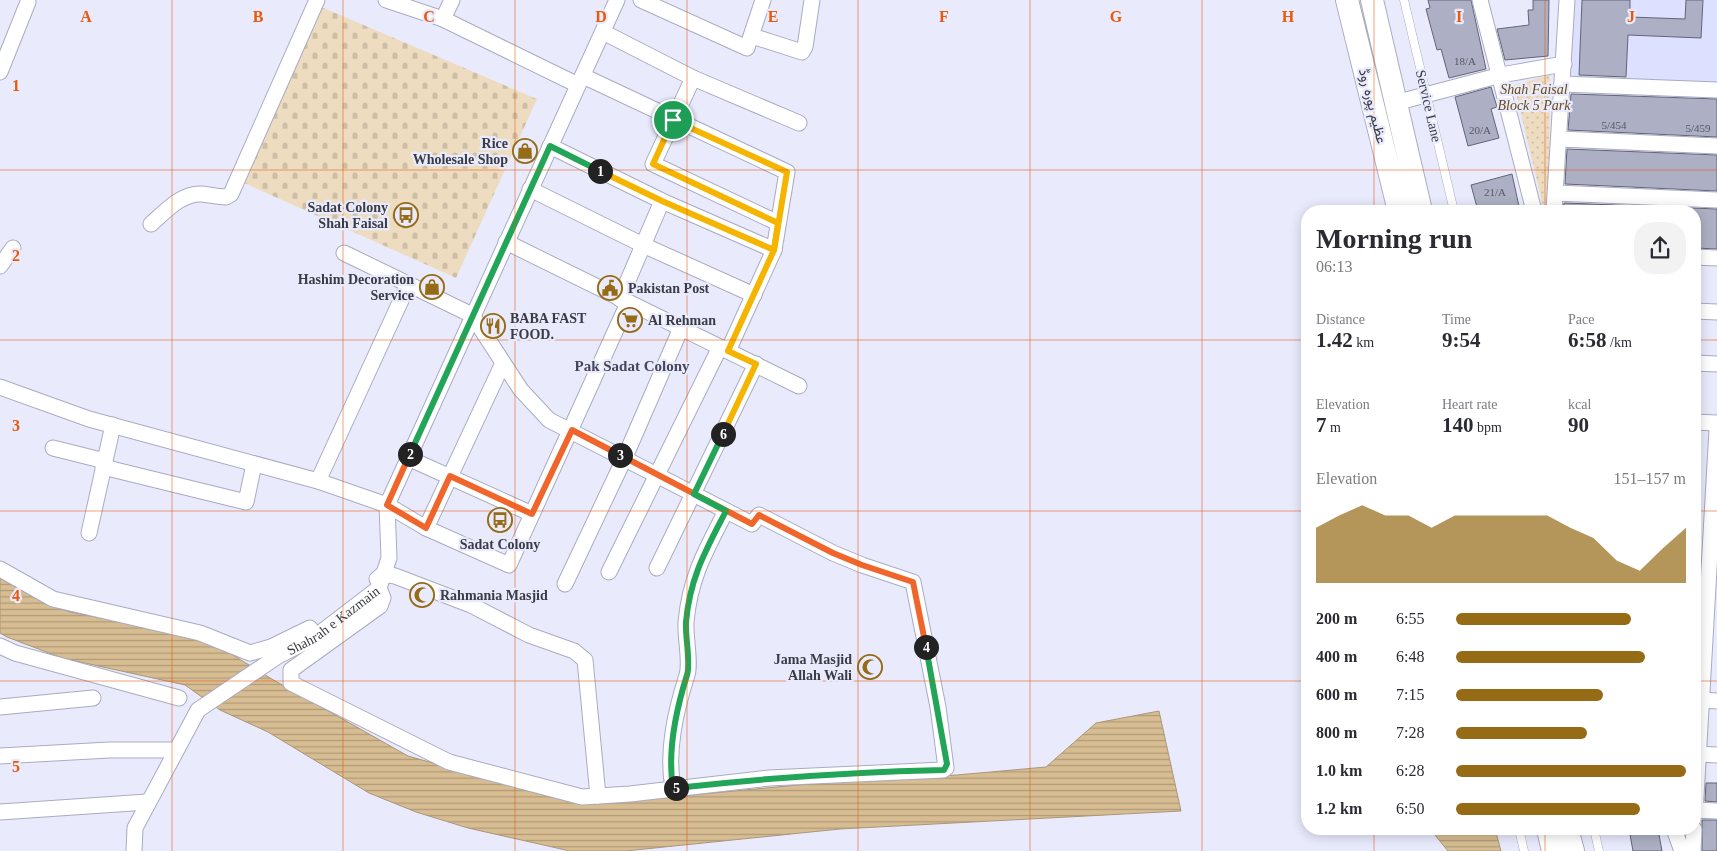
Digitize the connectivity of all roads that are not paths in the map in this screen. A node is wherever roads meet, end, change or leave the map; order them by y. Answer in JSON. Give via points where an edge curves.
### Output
{"nodes":[{"id":1,"x":317,"y":0,"type":"edge"},
{"id":2,"x":386,"y":0,"type":"edge"},
{"id":3,"x":452,"y":0,"type":"edge"},
{"id":4,"x":617,"y":0,"type":"edge"},
{"id":5,"x":641,"y":0,"type":"edge"},
{"id":6,"x":763,"y":0,"type":"edge"},
{"id":7,"x":812,"y":0,"type":"edge"},
{"id":8,"x":1348,"y":0,"type":"edge"},
{"id":9,"x":1372,"y":0,"type":"edge"},
{"id":10,"x":1404,"y":0,"type":"edge"},
{"id":11,"x":1480,"y":0,"type":"edge"},
{"id":12,"x":1567,"y":0,"type":"edge"},
{"id":13,"x":28,"y":2,"type":"dead end"},
{"id":14,"x":443,"y":19,"type":"junction"},
{"id":15,"x":603,"y":32,"type":"junction"},
{"id":16,"x":752,"y":36,"type":"junction"},
{"id":17,"x":1564,"y":64,"type":"junction"},
{"id":18,"x":0,"y":72,"type":"edge"},
{"id":19,"x":1501,"y":75,"type":"junction"},
{"id":20,"x":693,"y":78,"type":"junction"},
{"id":21,"x":580,"y":81,"type":"junction"},
{"id":22,"x":1562,"y":84,"type":"junction"},
{"id":23,"x":1717,"y":90,"type":"edge"},
{"id":24,"x":1426,"y":95,"type":"junction"},
{"id":25,"x":1395,"y":103,"type":"junction"},
{"id":26,"x":673,"y":120,"type":"junction"},
{"id":27,"x":799,"y":123,"type":"dead end"},
{"id":28,"x":1560,"y":139,"type":"junction"},
{"id":29,"x":550,"y":146,"type":"junction"},
{"id":30,"x":1717,"y":146,"type":"edge"},
{"id":31,"x":530,"y":189,"type":"junction"},
{"id":32,"x":1556,"y":194,"type":"junction"},
{"id":33,"x":1717,"y":200,"type":"edge"},
{"id":34,"x":662,"y":201,"type":"junction"},
{"id":35,"x":1398,"y":205,"type":"edge"},
{"id":36,"x":1420,"y":205,"type":"edge"},
{"id":37,"x":1453,"y":205,"type":"edge"},
{"id":38,"x":1533,"y":205,"type":"edge"},
{"id":39,"x":1555,"y":205,"type":"edge"},
{"id":40,"x":778,"y":223,"type":"junction"},
{"id":41,"x":151,"y":224,"type":"dead end"},
{"id":42,"x":506,"y":242,"type":"junction"},
{"id":43,"x":643,"y":245,"type":"junction"},
{"id":44,"x":13,"y":248,"type":"dead end"},
{"id":45,"x":774,"y":250,"type":"junction"},
{"id":46,"x":344,"y":253,"type":"dead end"},
{"id":47,"x":1701,"y":257,"type":"edge"},
{"id":48,"x":1717,"y":258,"type":"edge"},
{"id":49,"x":0,"y":266,"type":"edge"},
{"id":50,"x":408,"y":285,"type":"junction"},
{"id":51,"x":754,"y":295,"type":"junction"},
{"id":52,"x":624,"y":301,"type":"junction"},
{"id":53,"x":1701,"y":311,"type":"edge"},
{"id":54,"x":1717,"y":312,"type":"edge"},
{"id":55,"x":472,"y":315,"type":"junction"},
{"id":56,"x":681,"y":328,"type":"junction"},
{"id":57,"x":724,"y":349,"type":"junction"},
{"id":58,"x":503,"y":363,"type":"junction"},
{"id":59,"x":1701,"y":363,"type":"edge"},
{"id":60,"x":756,"y":364,"type":"junction"},
{"id":61,"x":1717,"y":364,"type":"edge"},
{"id":62,"x":799,"y":386,"type":"dead end"},
{"id":63,"x":0,"y":387,"type":"edge"},
{"id":64,"x":1701,"y":422,"type":"edge"},
{"id":65,"x":1717,"y":423,"type":"edge"},
{"id":66,"x":113,"y":425,"type":"junction"},
{"id":67,"x":1717,"y":429,"type":"edge"},
{"id":68,"x":572,"y":430,"type":"junction"},
{"id":69,"x":52,"y":448,"type":"dead end"},
{"id":70,"x":408,"y":458,"type":"junction"},
{"id":71,"x":625,"y":458,"type":"junction"},
{"id":72,"x":104,"y":464,"type":"junction"},
{"id":73,"x":254,"y":464,"type":"junction"},
{"id":74,"x":658,"y":475,"type":"junction"},
{"id":75,"x":450,"y":476,"type":"junction"},
{"id":76,"x":318,"y":481,"type":"junction"},
{"id":77,"x":1715,"y":484,"type":"edge"},
{"id":78,"x":694,"y":494,"type":"junction"},
{"id":79,"x":387,"y":505,"type":"junction"},
{"id":80,"x":726,"y":511,"type":"junction"},
{"id":81,"x":532,"y":514,"type":"junction"},
{"id":82,"x":426,"y":528,"type":"junction"},
{"id":83,"x":89,"y":533,"type":"dead end"},
{"id":84,"x":1714,"y":539,"type":"edge"},
{"id":85,"x":657,"y":568,"type":"dead end"},
{"id":86,"x":0,"y":569,"type":"edge"},
{"id":87,"x":609,"y":572,"type":"dead end"},
{"id":88,"x":381,"y":581,"type":"junction"},
{"id":89,"x":565,"y":584,"type":"dead end"},
{"id":90,"x":1712,"y":593,"type":"edge"},
{"id":91,"x":0,"y":646,"type":"edge"},
{"id":92,"x":1711,"y":646,"type":"edge"},
{"id":93,"x":7,"y":653,"type":"edge"},
{"id":94,"x":93,"y":698,"type":"dead end"},
{"id":95,"x":179,"y":698,"type":"dead end"},
{"id":96,"x":1702,"y":700,"type":"junction"},
{"id":97,"x":1717,"y":701,"type":"edge"},
{"id":98,"x":0,"y":707,"type":"edge"},
{"id":99,"x":1701,"y":714,"type":"edge"},
{"id":100,"x":176,"y":750,"type":"junction"},
{"id":101,"x":1701,"y":754,"type":"edge"},
{"id":102,"x":1717,"y":755,"type":"edge"},
{"id":103,"x":0,"y":756,"type":"edge"},
{"id":104,"x":673,"y":788,"type":"junction"},
{"id":105,"x":598,"y":796,"type":"junction"},
{"id":106,"x":147,"y":802,"type":"junction"},
{"id":107,"x":1701,"y":810,"type":"edge"},
{"id":108,"x":1717,"y":811,"type":"edge"},
{"id":109,"x":0,"y":812,"type":"edge"},
{"id":110,"x":1520,"y":835,"type":"edge"},
{"id":111,"x":1549,"y":835,"type":"edge"},
{"id":112,"x":1569,"y":835,"type":"edge"},
{"id":113,"x":1595,"y":835,"type":"edge"},
{"id":114,"x":1676,"y":835,"type":"edge"},
{"id":115,"x":1694,"y":835,"type":"edge"},
{"id":116,"x":134,"y":851,"type":"edge"},
{"id":117,"x":1524,"y":851,"type":"edge"},
{"id":118,"x":1553,"y":851,"type":"edge"},
{"id":119,"x":1573,"y":851,"type":"edge"},
{"id":120,"x":1599,"y":851,"type":"edge"},
{"id":121,"x":1682,"y":851,"type":"edge"},
{"id":122,"x":1693,"y":851,"type":"edge"}],
"edges":[{"from":1,"to":41,"type":"street","via":[[231,194],[226,197],[189,196],[173,204]]},
{"from":2,"to":14,"type":"street"},
{"from":3,"to":14,"type":"street"},
{"from":4,"to":15,"type":"street","name":"Shahrah e Kazmain"},
{"from":5,"to":16,"type":"street","via":[[747,48]]},
{"from":6,"to":16,"type":"street"},
{"from":7,"to":16,"type":"street","via":[[802,52]]},
{"from":8,"to":35,"type":"main road","name":"عظیم پورہ روڈ"},
{"from":9,"to":25,"type":"main road","name":"عظیم پورہ روڈ"},
{"from":10,"to":24,"type":"lane","name":"Service Lane"},
{"from":11,"to":19,"type":"street"},
{"from":12,"to":17,"type":"street"},
{"from":13,"to":18,"type":"street"},
{"from":14,"to":21,"type":"street"},
{"from":15,"to":20,"type":"street"},
{"from":15,"to":21,"type":"street","name":"Shahrah e Kazmain"},
{"from":17,"to":19,"type":"street"},
{"from":17,"to":22,"type":"street"},
{"from":19,"to":24,"type":"street"},
{"from":19,"to":38,"type":"street"},
{"from":20,"to":26,"type":"street"},
{"from":20,"to":27,"type":"street"},
{"from":21,"to":26,"type":"street"},
{"from":21,"to":29,"type":"street","name":"Shahrah e Kazmain"},
{"from":22,"to":23,"type":"street"},
{"from":22,"to":28,"type":"street"},
{"from":24,"to":25,"type":"street"},
{"from":24,"to":37,"type":"lane","name":"Service Lane"},
{"from":25,"to":36,"type":"main road","name":"عظیم پورہ روڈ"},
{"from":26,"to":40,"type":"street","via":[[787,172]]},
{"from":26,"to":40,"type":"street","via":[[653,164]]},
{"from":28,"to":30,"type":"street"},
{"from":28,"to":32,"type":"street"},
{"from":29,"to":31,"type":"street","name":"Shahrah e Kazmain"},
{"from":29,"to":34,"type":"street"},
{"from":31,"to":42,"type":"street","name":"Shahrah e Kazmain"},
{"from":31,"to":43,"type":"street"},
{"from":32,"to":33,"type":"street"},
{"from":32,"to":39,"type":"street"},
{"from":34,"to":43,"type":"street"},
{"from":34,"to":45,"type":"street"},
{"from":40,"to":45,"type":"street"},
{"from":42,"to":52,"type":"street"},
{"from":42,"to":55,"type":"street","name":"Shahrah e Kazmain"},
{"from":43,"to":51,"type":"street"},
{"from":43,"to":52,"type":"street"},
{"from":44,"to":49,"type":"street"},
{"from":45,"to":51,"type":"street"},
{"from":46,"to":50,"type":"street"},
{"from":47,"to":48,"type":"street"},
{"from":50,"to":55,"type":"street"},
{"from":50,"to":76,"type":"street"},
{"from":51,"to":57,"type":"street"},
{"from":52,"to":56,"type":"street"},
{"from":52,"to":68,"type":"street"},
{"from":53,"to":54,"type":"street"},
{"from":55,"to":58,"type":"street"},
{"from":55,"to":70,"type":"street","name":"Shahrah e Kazmain"},
{"from":56,"to":57,"type":"street"},
{"from":56,"to":71,"type":"street"},
{"from":57,"to":60,"type":"street"},
{"from":57,"to":74,"type":"street"},
{"from":58,"to":68,"type":"street","via":[[549,420]]},
{"from":58,"to":75,"type":"street"},
{"from":59,"to":61,"type":"street"},
{"from":60,"to":62,"type":"street"},
{"from":60,"to":78,"type":"street"},
{"from":63,"to":66,"type":"street"},
{"from":64,"to":65,"type":"street"},
{"from":66,"to":72,"type":"street"},
{"from":66,"to":73,"type":"street"},
{"from":67,"to":77,"type":"street"},
{"from":68,"to":71,"type":"street"},
{"from":68,"to":81,"type":"street"},
{"from":69,"to":72,"type":"street"},
{"from":70,"to":75,"type":"street"},
{"from":70,"to":79,"type":"street","name":"Shahrah e Kazmain"},
{"from":71,"to":74,"type":"street"},
{"from":71,"to":89,"type":"street"},
{"from":72,"to":73,"type":"street","via":[[246,502]]},
{"from":72,"to":83,"type":"street"},
{"from":73,"to":76,"type":"street"},
{"from":74,"to":78,"type":"street"},
{"from":74,"to":87,"type":"street"},
{"from":75,"to":81,"type":"street"},
{"from":75,"to":82,"type":"street"},
{"from":76,"to":79,"type":"street"},
{"from":77,"to":84,"type":"street"},
{"from":78,"to":80,"type":"street"},
{"from":78,"to":85,"type":"street"},
{"from":79,"to":82,"type":"street"},
{"from":79,"to":88,"type":"street","name":"Shahrah e Kazmain","via":[[389,558]]},
{"from":80,"to":104,"type":"street","via":[[689,593],[685,643],[688,673],[673,740],[670,775]]},
{"from":80,"to":104,"type":"street","via":[[752,524],[759,515],[833,553],[913,582],[947,764],[944,770],[799,776]]},
{"from":81,"to":82,"type":"street","via":[[509,565]]},
{"from":84,"to":90,"type":"street"},
{"from":86,"to":88,"type":"street","via":[[52,598],[200,633],[250,653],[271,647],[315,626]]},
{"from":88,"to":100,"type":"street","name":"Shahrah e Kazmain","via":[[315,638],[278,656],[198,710]]},
{"from":88,"to":105,"type":"street","via":[[395,576],[471,604],[529,636],[574,651],[585,660]]},
{"from":88,"to":105,"type":"street","via":[[383,598],[380,606],[291,670],[291,683],[449,762],[582,797]]},
{"from":90,"to":92,"type":"street"},
{"from":91,"to":93,"type":"street"},
{"from":92,"to":96,"type":"street"},
{"from":93,"to":95,"type":"street"},
{"from":94,"to":98,"type":"street"},
{"from":96,"to":97,"type":"street"},
{"from":96,"to":99,"type":"street"},
{"from":100,"to":103,"type":"street"},
{"from":100,"to":106,"type":"street"},
{"from":101,"to":102,"type":"street"},
{"from":104,"to":105,"type":"street"},
{"from":106,"to":109,"type":"street"},
{"from":106,"to":116,"type":"street","via":[[134,828]]},
{"from":107,"to":108,"type":"street"},
{"from":110,"to":117,"type":"lane"},
{"from":111,"to":118,"type":"main road"},
{"from":112,"to":119,"type":"main road"},
{"from":113,"to":120,"type":"lane"},
{"from":114,"to":121,"type":"street"},
{"from":115,"to":122,"type":"street"}]}
